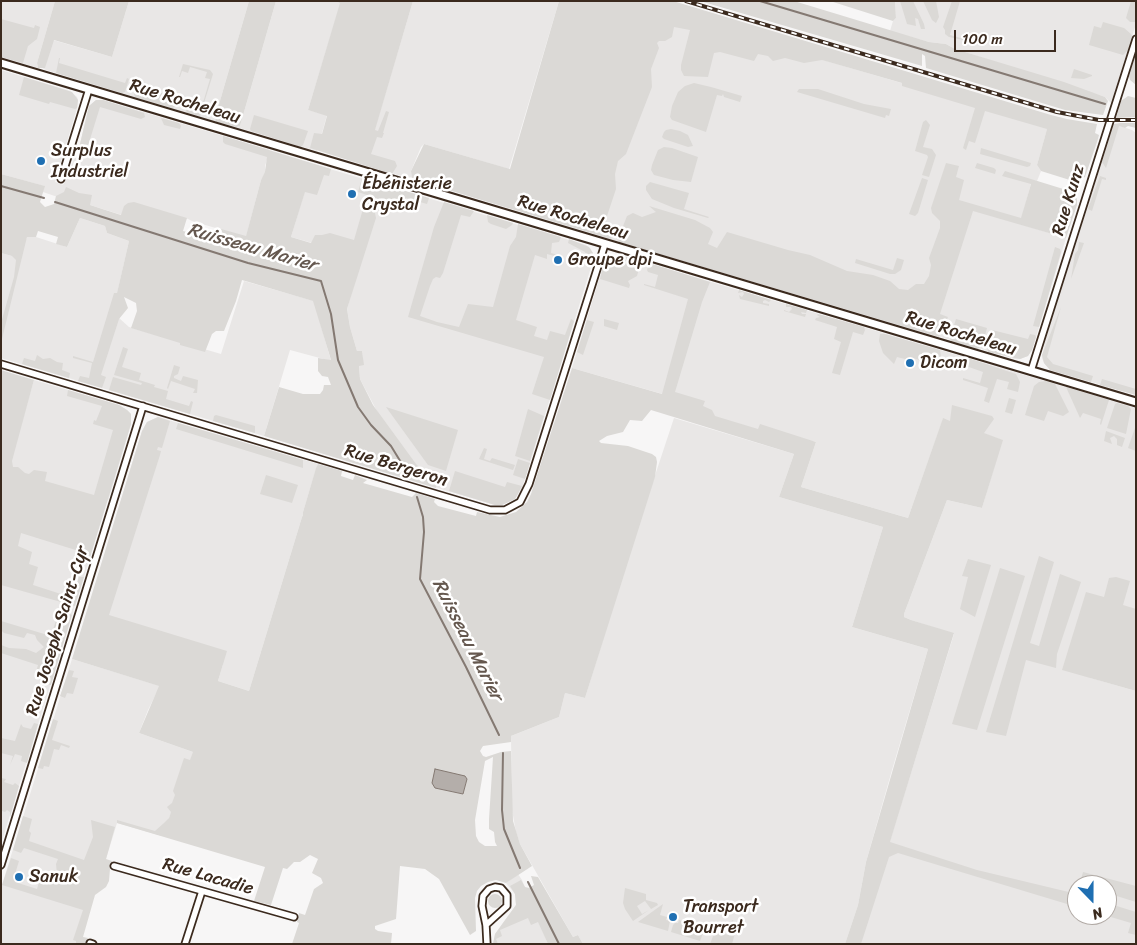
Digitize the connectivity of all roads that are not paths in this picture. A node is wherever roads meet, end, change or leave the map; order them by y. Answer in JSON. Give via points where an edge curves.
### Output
{"nodes":[{"id":1,"x":1136,"y":39,"type":"edge"},
{"id":2,"x":1,"y":63,"type":"edge"},
{"id":3,"x":89,"y":89,"type":"junction"},
{"id":4,"x":61,"y":179,"type":"dead end"},
{"id":5,"x":605,"y":244,"type":"junction"},
{"id":6,"x":1,"y":364,"type":"edge"},
{"id":7,"x":1031,"y":371,"type":"junction"},
{"id":8,"x":1136,"y":402,"type":"edge"},
{"id":9,"x":144,"y":406,"type":"junction"},
{"id":10,"x":1,"y":865,"type":"edge"},
{"id":11,"x":114,"y":866,"type":"dead end"},
{"id":12,"x":202,"y":891,"type":"junction"},
{"id":13,"x":294,"y":917,"type":"dead end"},
{"id":14,"x":486,"y":925,"type":"junction"},
{"id":15,"x":185,"y":944,"type":"edge"},
{"id":16,"x":487,"y":944,"type":"edge"}],
"edges":[{"from":1,"to":7,"type":"street","name":"Rue Kunz"},
{"from":2,"to":3,"type":"street","name":"Rue Rocheleau"},
{"from":3,"to":4,"type":"street"},
{"from":3,"to":5,"type":"street","name":"Rue Rocheleau"},
{"from":5,"to":7,"type":"street","name":"Rue Rocheleau"},
{"from":5,"to":9,"type":"street","name":"Rue Bergeron","via":[[530,484],[520,502],[505,510],[490,510]]},
{"from":6,"to":9,"type":"street","name":"Rue Bergeron"},
{"from":7,"to":8,"type":"street","name":"Rue Rocheleau"},
{"from":9,"to":10,"type":"street","name":"Rue Joseph-Saint-Cyr"},
{"from":11,"to":12,"type":"street","name":"Rue Lacadie"},
{"from":12,"to":13,"type":"street","name":"Rue Lacadie"},
{"from":12,"to":15,"type":"street"},
{"from":14,"to":14,"type":"street","via":[[507,906],[507,895],[501,888],[489,889],[483,896]]},
{"from":14,"to":16,"type":"street"}]}
